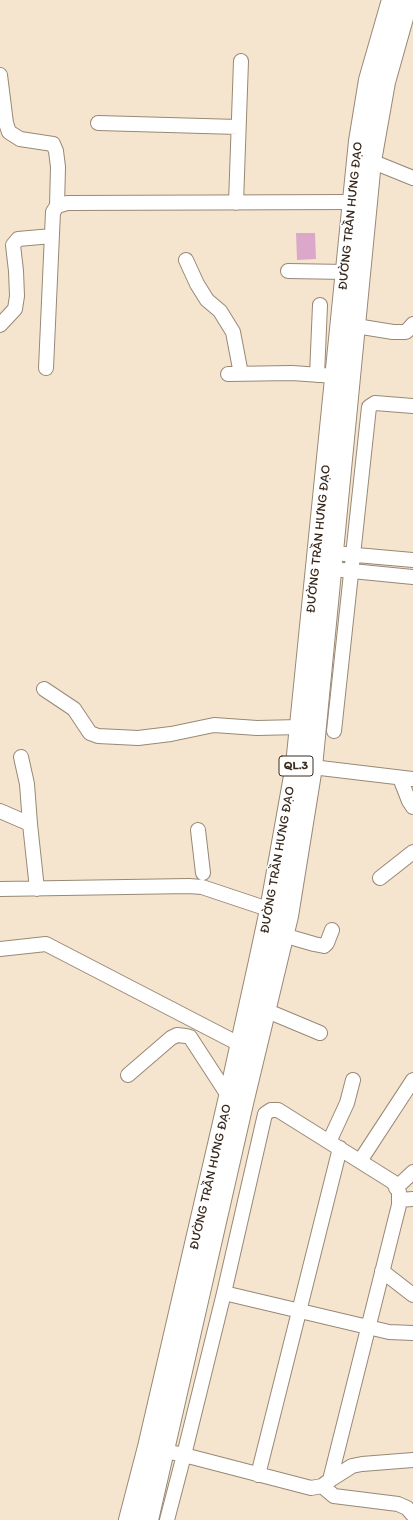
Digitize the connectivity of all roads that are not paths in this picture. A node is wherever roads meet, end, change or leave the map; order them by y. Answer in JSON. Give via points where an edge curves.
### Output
{"nodes":[{"id":1,"x":392,"y":0,"type":"edge"},
{"id":2,"x":408,"y":0,"type":"edge"},
{"id":3,"x":241,"y":61,"type":"dead end"},
{"id":4,"x":0,"y":75,"type":"edge"},
{"id":5,"x":98,"y":123,"type":"dead end"},
{"id":6,"x":238,"y":127,"type":"junction"},
{"id":7,"x":371,"y":161,"type":"junction"},
{"id":8,"x":413,"y":178,"type":"edge"},
{"id":9,"x":236,"y":202,"type":"junction"},
{"id":10,"x":353,"y":202,"type":"junction"},
{"id":11,"x":57,"y":206,"type":"junction"},
{"id":12,"x":52,"y":236,"type":"junction"},
{"id":13,"x":186,"y":260,"type":"dead end"},
{"id":14,"x":288,"y":271,"type":"dead end"},
{"id":15,"x":346,"y":272,"type":"junction"},
{"id":16,"x":320,"y":305,"type":"dead end"},
{"id":17,"x":413,"y":324,"type":"edge"},
{"id":18,"x":0,"y":325,"type":"edge"},
{"id":19,"x":348,"y":325,"type":"junction"},
{"id":20,"x":46,"y":368,"type":"dead end"},
{"id":21,"x":326,"y":376,"type":"junction"},
{"id":22,"x":413,"y":406,"type":"edge"},
{"id":23,"x":354,"y":554,"type":"junction"},
{"id":24,"x":413,"y":560,"type":"edge"},
{"id":25,"x":333,"y":561,"type":"junction"},
{"id":26,"x":352,"y":571,"type":"junction"},
{"id":27,"x":413,"y":577,"type":"edge"},
{"id":28,"x":44,"y":689,"type":"dead end"},
{"id":29,"x":300,"y":727,"type":"junction"},
{"id":30,"x":334,"y":731,"type":"dead end"},
{"id":31,"x":21,"y":757,"type":"dead end"},
{"id":32,"x":312,"y":767,"type":"junction"},
{"id":33,"x":406,"y":778,"type":"edge"},
{"id":34,"x":413,"y":807,"type":"edge"},
{"id":35,"x":0,"y":812,"type":"edge"},
{"id":36,"x":30,"y":824,"type":"junction"},
{"id":37,"x":198,"y":830,"type":"dead end"},
{"id":38,"x":413,"y":852,"type":"edge"},
{"id":39,"x":380,"y":878,"type":"dead end"},
{"id":40,"x":203,"y":880,"type":"junction"},
{"id":41,"x":0,"y":889,"type":"edge"},
{"id":42,"x":37,"y":889,"type":"junction"},
{"id":43,"x":280,"y":920,"type":"junction"},
{"id":44,"x":332,"y":930,"type":"dead end"},
{"id":45,"x":0,"y":949,"type":"edge"},
{"id":46,"x":265,"y":1010,"type":"junction"},
{"id":47,"x":320,"y":1033,"type":"dead end"},
{"id":48,"x":241,"y":1045,"type":"junction"},
{"id":49,"x":128,"y":1075,"type":"dead end"},
{"id":50,"x":353,"y":1080,"type":"dead end"},
{"id":51,"x":413,"y":1080,"type":"edge"},
{"id":52,"x":229,"y":1097,"type":"junction"},
{"id":53,"x":334,"y":1145,"type":"junction"},
{"id":54,"x":360,"y":1161,"type":"junction"},
{"id":55,"x":413,"y":1172,"type":"edge"},
{"id":56,"x":397,"y":1194,"type":"junction"},
{"id":57,"x":413,"y":1200,"type":"edge"},
{"id":58,"x":382,"y":1271,"type":"junction"},
{"id":59,"x":224,"y":1293,"type":"junction"},
{"id":60,"x":413,"y":1295,"type":"edge"},
{"id":61,"x":299,"y":1311,"type":"junction"},
{"id":62,"x":368,"y":1327,"type":"junction"},
{"id":63,"x":413,"y":1333,"type":"edge"},
{"id":64,"x":156,"y":1449,"type":"junction"},
{"id":65,"x":184,"y":1455,"type":"junction"},
{"id":66,"x":413,"y":1460,"type":"edge"},
{"id":67,"x":258,"y":1475,"type":"junction"},
{"id":68,"x":326,"y":1483,"type":"junction"},
{"id":69,"x":413,"y":1515,"type":"edge"},
{"id":70,"x":129,"y":1520,"type":"edge"},
{"id":71,"x":148,"y":1520,"type":"edge"},
{"id":72,"x":167,"y":1520,"type":"edge"}],
"edges":[{"from":1,"to":10,"type":"highway","name":"ĐƯỜNG TRẦN HƯNG ĐẠO","number":"QL.3","via":[[369,80]]},
{"from":2,"to":7,"type":"highway","name":"ĐƯỜNG TRẦN HƯNG ĐẠO","number":"QL.3","via":[[385,82]]},
{"from":3,"to":6,"type":"street"},
{"from":4,"to":11,"type":"street","via":[[9,132],[20,139],[52,144],[56,151]]},
{"from":5,"to":6,"type":"street"},
{"from":6,"to":9,"type":"street"},
{"from":7,"to":8,"type":"street"},
{"from":7,"to":19,"type":"highway","name":"ĐƯỜNG TRẦN HƯNG ĐẠO","number":"QL.3"},
{"from":9,"to":10,"type":"street"},
{"from":9,"to":11,"type":"street","via":[[67,203]]},
{"from":10,"to":15,"type":"highway","name":"ĐƯỜNG TRẦN HƯNG ĐẠO","number":"QL.3"},
{"from":11,"to":12,"type":"street","via":[[53,212]]},
{"from":12,"to":18,"type":"street","via":[[18,239],[13,245],[17,296],[14,309]]},
{"from":12,"to":20,"type":"street"},
{"from":13,"to":21,"type":"street","via":[[207,300],[220,311],[233,332],[234,374],[292,373]]},
{"from":14,"to":15,"type":"street"},
{"from":15,"to":19,"type":"highway","name":"ĐƯỜNG TRẦN HƯNG ĐẠO","number":"QL.3"},
{"from":16,"to":21,"type":"street"},
{"from":17,"to":19,"type":"street","via":[[406,332]]},
{"from":19,"to":21,"type":"highway","name":"ĐƯỜNG TRẦN HƯNG ĐẠO","number":"QL.3"},
{"from":19,"to":25,"type":"highway","name":"ĐƯỜNG TRẦN HƯNG ĐẠO","number":"QL.3"},
{"from":21,"to":29,"type":"highway","name":"ĐƯỜNG TRẦN HƯNG ĐẠO","number":"QL.3"},
{"from":22,"to":23,"type":"street","via":[[375,403],[369,407]]},
{"from":23,"to":24,"type":"street"},
{"from":23,"to":25,"type":"street"},
{"from":23,"to":26,"type":"street"},
{"from":25,"to":26,"type":"street"},
{"from":25,"to":32,"type":"highway","name":"ĐƯỜNG TRẦN HƯNG ĐẠO","number":"QL.3"},
{"from":26,"to":27,"type":"street"},
{"from":26,"to":30,"type":"street"},
{"from":28,"to":29,"type":"street","via":[[74,709],[90,733],[98,736],[138,738],[171,734],[214,724],[257,728]]},
{"from":29,"to":43,"type":"highway","name":"ĐƯỜNG TRẦN HƯNG ĐẠO","number":"QL.3"},
{"from":31,"to":36,"type":"street","via":[[27,784]]},
{"from":32,"to":33,"type":"street"},
{"from":32,"to":43,"type":"highway","name":"ĐƯỜNG TRẦN HƯNG ĐẠO","number":"QL.3"},
{"from":33,"to":34,"type":"street","via":[[409,801]]},
{"from":35,"to":36,"type":"street"},
{"from":36,"to":42,"type":"street"},
{"from":37,"to":40,"type":"street"},
{"from":38,"to":39,"type":"street"},
{"from":40,"to":42,"type":"street","via":[[189,886]]},
{"from":40,"to":43,"type":"street"},
{"from":41,"to":42,"type":"street"},
{"from":43,"to":44,"type":"street","via":[[314,944],[324,946]]},
{"from":43,"to":46,"type":"highway","name":"ĐƯỜNG TRẦN HƯNG ĐẠO","number":"QL.3"},
{"from":43,"to":48,"type":"highway","name":"ĐƯỜNG TRẦN HƯNG ĐẠO","number":"QL.3"},
{"from":45,"to":48,"type":"street","via":[[46,944]]},
{"from":46,"to":47,"type":"street"},
{"from":46,"to":64,"type":"highway","name":"ĐƯỜNG TRẦN HƯNG ĐẠO","number":"QL.3"},
{"from":48,"to":52,"type":"highway","name":"ĐƯỜNG TRẦN HƯNG ĐẠO","number":"QL.3"},
{"from":49,"to":52,"type":"street","via":[[171,1038],[177,1035],[186,1036],[190,1037]]},
{"from":50,"to":53,"type":"street"},
{"from":51,"to":54,"type":"street"},
{"from":52,"to":64,"type":"highway","name":"ĐƯỜNG TRẦN HƯNG ĐẠO","number":"QL.3"},
{"from":53,"to":54,"type":"street"},
{"from":53,"to":59,"type":"street","via":[[278,1110],[271,1110],[265,1114]]},
{"from":53,"to":61,"type":"street"},
{"from":54,"to":56,"type":"street","via":[[393,1182]]},
{"from":55,"to":56,"type":"street"},
{"from":56,"to":57,"type":"street"},
{"from":56,"to":58,"type":"street","via":[[398,1205]]},
{"from":58,"to":60,"type":"street"},
{"from":58,"to":62,"type":"street"},
{"from":59,"to":61,"type":"street"},
{"from":59,"to":65,"type":"street"},
{"from":61,"to":62,"type":"street"},
{"from":61,"to":67,"type":"street"},
{"from":62,"to":63,"type":"street","via":[[389,1332]]},
{"from":62,"to":68,"type":"street"},
{"from":64,"to":65,"type":"street"},
{"from":64,"to":70,"type":"highway","name":"ĐƯỜNG TRẦN HƯNG ĐẠO","number":"QL.3"},
{"from":64,"to":71,"type":"highway","name":"ĐƯỜNG TRẦN HƯNG ĐẠO","number":"QL.3"},
{"from":65,"to":67,"type":"street"},
{"from":65,"to":72,"type":"street"},
{"from":66,"to":68,"type":"street","via":[[352,1466]]},
{"from":67,"to":68,"type":"street","via":[[311,1488]]},
{"from":68,"to":69,"type":"street","via":[[334,1496],[398,1504],[407,1508]]}]}
